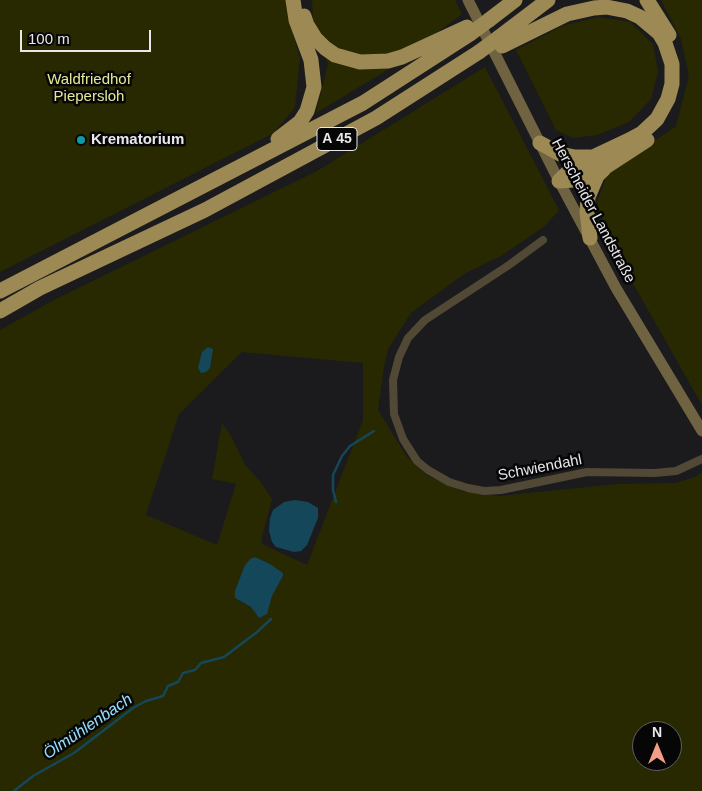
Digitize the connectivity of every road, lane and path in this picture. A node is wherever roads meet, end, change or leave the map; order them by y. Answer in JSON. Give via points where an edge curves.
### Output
{"nodes":[{"id":1,"x":293,"y":0,"type":"edge"},
{"id":2,"x":301,"y":0,"type":"edge"},
{"id":3,"x":468,"y":0,"type":"edge"},
{"id":4,"x":548,"y":0,"type":"edge"},
{"id":5,"x":647,"y":0,"type":"edge"},
{"id":6,"x":509,"y":4,"type":"edge"},
{"id":7,"x":468,"y":30,"type":"junction"},
{"id":8,"x":500,"y":42,"type":"junction"},
{"id":9,"x":540,"y":143,"type":"junction"},
{"id":10,"x":593,"y":157,"type":"junction"},
{"id":11,"x":604,"y":168,"type":"junction"},
{"id":12,"x":233,"y":170,"type":"junction"},
{"id":13,"x":559,"y":181,"type":"junction"},
{"id":14,"x":590,"y":238,"type":"junction"},
{"id":15,"x":542,"y":240,"type":"dead end"},
{"id":16,"x":0,"y":291,"type":"edge"},
{"id":17,"x":0,"y":311,"type":"edge"},
{"id":18,"x":702,"y":431,"type":"edge"},
{"id":19,"x":702,"y":458,"type":"edge"}],
"edges":[{"from":1,"to":12,"type":"highway","via":[[313,74],[314,87],[307,111],[291,130]]},
{"from":2,"to":7,"type":"highway","via":[[307,25],[325,48],[335,55],[360,62],[402,57]]},
{"from":3,"to":9,"type":"main road","name":"Herscheider Landstraße"},
{"from":4,"to":8,"type":"highway","number":"A 45"},
{"from":5,"to":11,"type":"highway","via":[[678,53],[680,87],[672,112],[657,132]]},
{"from":6,"to":7,"type":"highway"},
{"from":7,"to":12,"type":"highway","number":"A 45","via":[[363,103]]},
{"from":8,"to":10,"type":"highway","via":[[567,14],[594,8],[627,11],[640,17],[658,34],[669,54],[673,73],[671,92],[664,109],[642,132]]},
{"from":8,"to":17,"type":"highway","number":"A 45","bridge":true,"via":[[376,118],[291,164]]},
{"from":9,"to":10,"type":"highway","via":[[560,154]]},
{"from":9,"to":13,"type":"main road","name":"Herscheider Landstraße"},
{"from":10,"to":13,"type":"highway","via":[[574,166]]},
{"from":11,"to":13,"type":"highway","via":[[574,180]]},
{"from":11,"to":14,"type":"highway","via":[[588,197]]},
{"from":12,"to":16,"type":"highway","number":"A 45"},
{"from":13,"to":14,"type":"main road","name":"Herscheider Landstraße"},
{"from":14,"to":18,"type":"main road","name":"Herscheider Landstraße"},
{"from":15,"to":19,"type":"street","name":"Schwiendahl","via":[[510,265],[425,320],[408,338],[393,380],[394,414],[403,439],[417,461],[449,482],[484,491],[587,472],[676,471]]}]}
